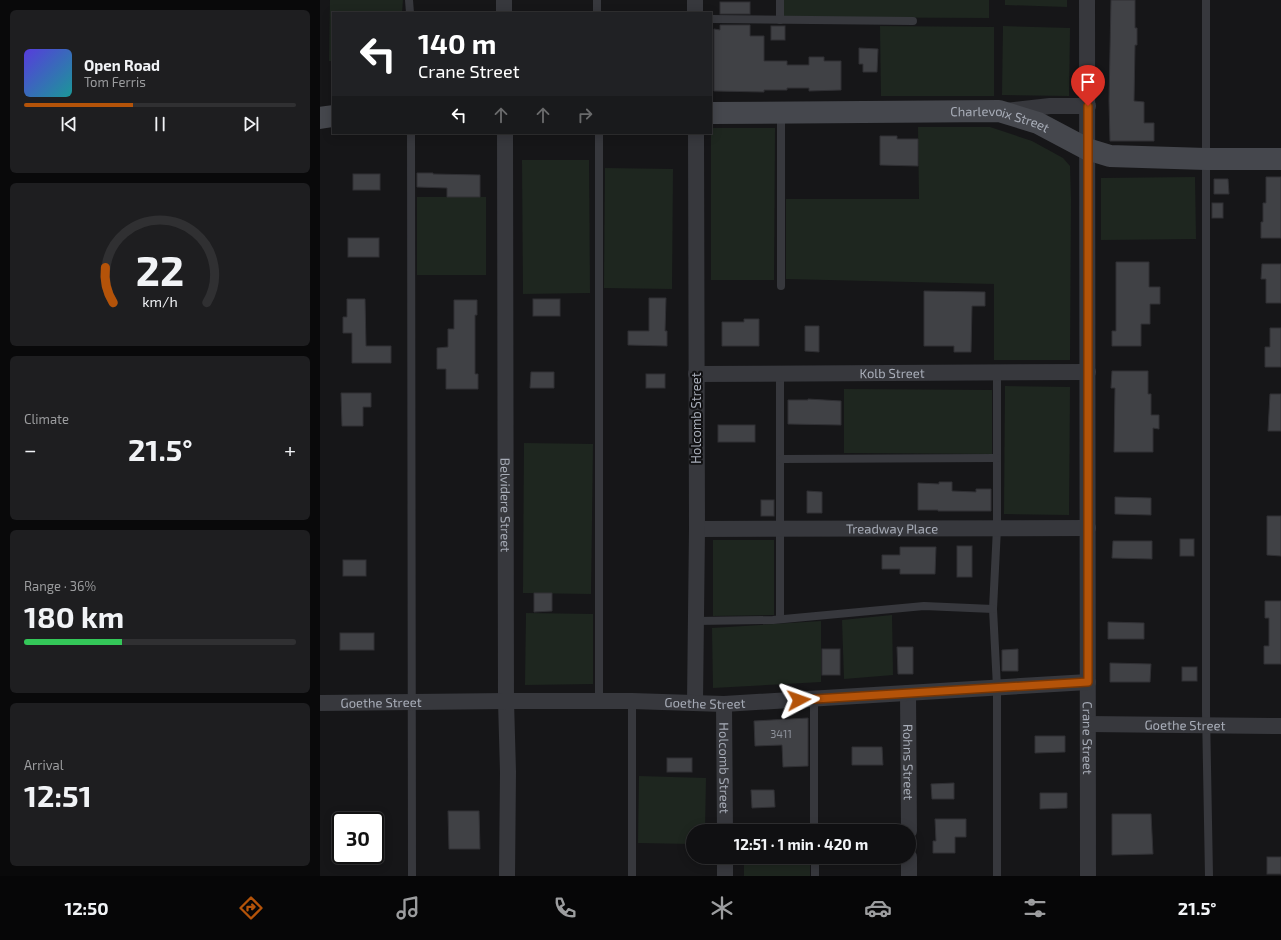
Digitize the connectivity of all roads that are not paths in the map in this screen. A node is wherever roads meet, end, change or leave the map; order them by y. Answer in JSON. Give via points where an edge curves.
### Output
{"nodes":[{"id":1,"x":410,"y":0,"type":"edge"},
{"id":2,"x":504,"y":0,"type":"edge"},
{"id":3,"x":597,"y":0,"type":"edge"},
{"id":4,"x":695,"y":0,"type":"edge"},
{"id":5,"x":780,"y":0,"type":"edge"},
{"id":6,"x":1087,"y":0,"type":"edge"},
{"id":7,"x":1206,"y":0,"type":"edge"},
{"id":8,"x":410,"y":12,"type":"edge"},
{"id":9,"x":504,"y":12,"type":"edge"},
{"id":10,"x":597,"y":12,"type":"edge"},
{"id":11,"x":696,"y":12,"type":"edge"},
{"id":12,"x":712,"y":19,"type":"edge"},
{"id":13,"x":780,"y":20,"type":"junction"},
{"id":14,"x":913,"y":21,"type":"dead end"},
{"id":15,"x":1088,"y":106,"type":"junction"},
{"id":16,"x":999,"y":111,"type":"junction"},
{"id":17,"x":781,"y":112,"type":"junction"},
{"id":18,"x":712,"y":113,"type":"edge"},
{"id":19,"x":332,"y":116,"type":"edge"},
{"id":20,"x":320,"y":118,"type":"edge"},
{"id":21,"x":411,"y":134,"type":"edge"},
{"id":22,"x":505,"y":134,"type":"edge"},
{"id":23,"x":599,"y":134,"type":"edge"},
{"id":24,"x":696,"y":134,"type":"edge"},
{"id":25,"x":1087,"y":149,"type":"junction"},
{"id":26,"x":1206,"y":159,"type":"junction"},
{"id":27,"x":1281,"y":159,"type":"edge"},
{"id":28,"x":781,"y":286,"type":"dead end"},
{"id":29,"x":1088,"y":372,"type":"junction"},
{"id":30,"x":780,"y":373,"type":"junction"},
{"id":31,"x":997,"y":373,"type":"junction"},
{"id":32,"x":696,"y":374,"type":"junction"},
{"id":33,"x":997,"y":458,"type":"junction"},
{"id":34,"x":781,"y":459,"type":"junction"},
{"id":35,"x":997,"y":528,"type":"junction"},
{"id":36,"x":1088,"y":528,"type":"junction"},
{"id":37,"x":697,"y":529,"type":"junction"},
{"id":38,"x":780,"y":529,"type":"junction"},
{"id":39,"x":993,"y":609,"type":"junction"},
{"id":40,"x":780,"y":619,"type":"junction"},
{"id":41,"x":696,"y":621,"type":"junction"},
{"id":42,"x":1088,"y":682,"type":"junction"},
{"id":43,"x":997,"y":687,"type":"junction"},
{"id":44,"x":908,"y":693,"type":"junction"},
{"id":45,"x":814,"y":699,"type":"junction"},
{"id":46,"x":506,"y":701,"type":"junction"},
{"id":47,"x":599,"y":701,"type":"junction"},
{"id":48,"x":632,"y":701,"type":"junction"},
{"id":49,"x":695,"y":702,"type":"junction"},
{"id":50,"x":320,"y":703,"type":"edge"},
{"id":51,"x":412,"y":703,"type":"junction"},
{"id":52,"x":724,"y":704,"type":"junction"},
{"id":53,"x":1088,"y":724,"type":"junction"},
{"id":54,"x":1206,"y":726,"type":"junction"},
{"id":55,"x":1281,"y":726,"type":"edge"},
{"id":56,"x":725,"y":824,"type":"edge"},
{"id":57,"x":814,"y":824,"type":"edge"},
{"id":58,"x":909,"y":824,"type":"edge"},
{"id":59,"x":725,"y":864,"type":"edge"},
{"id":60,"x":814,"y":864,"type":"edge"},
{"id":61,"x":909,"y":864,"type":"edge"},
{"id":62,"x":412,"y":876,"type":"edge"},
{"id":63,"x":507,"y":876,"type":"edge"},
{"id":64,"x":632,"y":876,"type":"edge"},
{"id":65,"x":725,"y":876,"type":"edge"},
{"id":66,"x":815,"y":876,"type":"edge"},
{"id":67,"x":909,"y":876,"type":"edge"},
{"id":68,"x":997,"y":876,"type":"edge"},
{"id":69,"x":1088,"y":876,"type":"edge"},
{"id":70,"x":1209,"y":876,"type":"edge"}],
"edges":[{"from":1,"to":8,"type":"lane"},
{"from":2,"to":9,"type":"street"},
{"from":3,"to":10,"type":"lane"},
{"from":4,"to":11,"type":"street"},
{"from":5,"to":13,"type":"lane"},
{"from":6,"to":15,"type":"street","name":"Crane Street"},
{"from":7,"to":26,"type":"lane"},
{"from":12,"to":13,"type":"lane"},
{"from":13,"to":14,"type":"lane"},
{"from":15,"to":16,"type":"street","via":[[1050,106]]},
{"from":15,"to":25,"type":"street","name":"Crane Street"},
{"from":16,"to":17,"type":"street","name":"Charlevoix Street"},
{"from":16,"to":25,"type":"street","name":"Charlevoix Street","via":[[1038,123]]},
{"from":17,"to":18,"type":"street","name":"Charlevoix Street"},
{"from":17,"to":28,"type":"lane"},
{"from":19,"to":20,"type":"street"},
{"from":21,"to":51,"type":"lane"},
{"from":22,"to":46,"type":"street","name":"Belvidere Street"},
{"from":23,"to":47,"type":"lane"},
{"from":24,"to":32,"type":"street","name":"Holcomb Street"},
{"from":25,"to":26,"type":"street","name":"Charlevoix Street","via":[[1110,156]]},
{"from":25,"to":29,"type":"street","name":"Crane Street"},
{"from":26,"to":27,"type":"street","name":"Charlevoix Street"},
{"from":26,"to":54,"type":"lane"},
{"from":29,"to":31,"type":"street","name":"Kolb Street"},
{"from":29,"to":36,"type":"street","name":"Crane Street"},
{"from":30,"to":31,"type":"street","name":"Kolb Street"},
{"from":30,"to":32,"type":"street","name":"Kolb Street"},
{"from":30,"to":34,"type":"lane"},
{"from":31,"to":33,"type":"lane"},
{"from":32,"to":37,"type":"street","name":"Holcomb Street"},
{"from":33,"to":34,"type":"lane"},
{"from":33,"to":35,"type":"lane"},
{"from":34,"to":38,"type":"lane"},
{"from":35,"to":36,"type":"street","name":"Treadway Place"},
{"from":35,"to":38,"type":"street","name":"Treadway Place"},
{"from":35,"to":39,"type":"lane"},
{"from":36,"to":42,"type":"street","name":"Crane Street"},
{"from":37,"to":38,"type":"street","name":"Treadway Place"},
{"from":37,"to":41,"type":"street","name":"Holcomb Street"},
{"from":38,"to":40,"type":"lane"},
{"from":39,"to":40,"type":"lane","via":[[924,606]]},
{"from":39,"to":43,"type":"lane"},
{"from":40,"to":41,"type":"lane"},
{"from":41,"to":49,"type":"street","name":"Holcomb Street"},
{"from":42,"to":43,"type":"street","name":"Goethe Street"},
{"from":42,"to":53,"type":"street","name":"Crane Street"},
{"from":43,"to":44,"type":"street","name":"Goethe Street"},
{"from":43,"to":68,"type":"lane"},
{"from":44,"to":45,"type":"street","name":"Goethe Street"},
{"from":44,"to":58,"type":"street","name":"Rohns Street"},
{"from":45,"to":52,"type":"street","name":"Goethe Street"},
{"from":45,"to":57,"type":"lane"},
{"from":46,"to":47,"type":"street","name":"Goethe Street"},
{"from":46,"to":51,"type":"street","name":"Goethe Street"},
{"from":46,"to":63,"type":"street","name":"Belvidere Street"},
{"from":47,"to":48,"type":"street","name":"Goethe Street"},
{"from":48,"to":49,"type":"street","name":"Goethe Street"},
{"from":48,"to":64,"type":"lane"},
{"from":49,"to":52,"type":"street","name":"Goethe Street"},
{"from":50,"to":51,"type":"street","name":"Goethe Street"},
{"from":51,"to":62,"type":"lane"},
{"from":52,"to":56,"type":"street","name":"Holcomb Street"},
{"from":53,"to":54,"type":"street","name":"Goethe Street"},
{"from":53,"to":69,"type":"street","name":"Crane Street"},
{"from":54,"to":55,"type":"street","name":"Goethe Street"},
{"from":54,"to":70,"type":"lane"},
{"from":59,"to":65,"type":"street"},
{"from":60,"to":66,"type":"lane"},
{"from":61,"to":67,"type":"street"}]}
